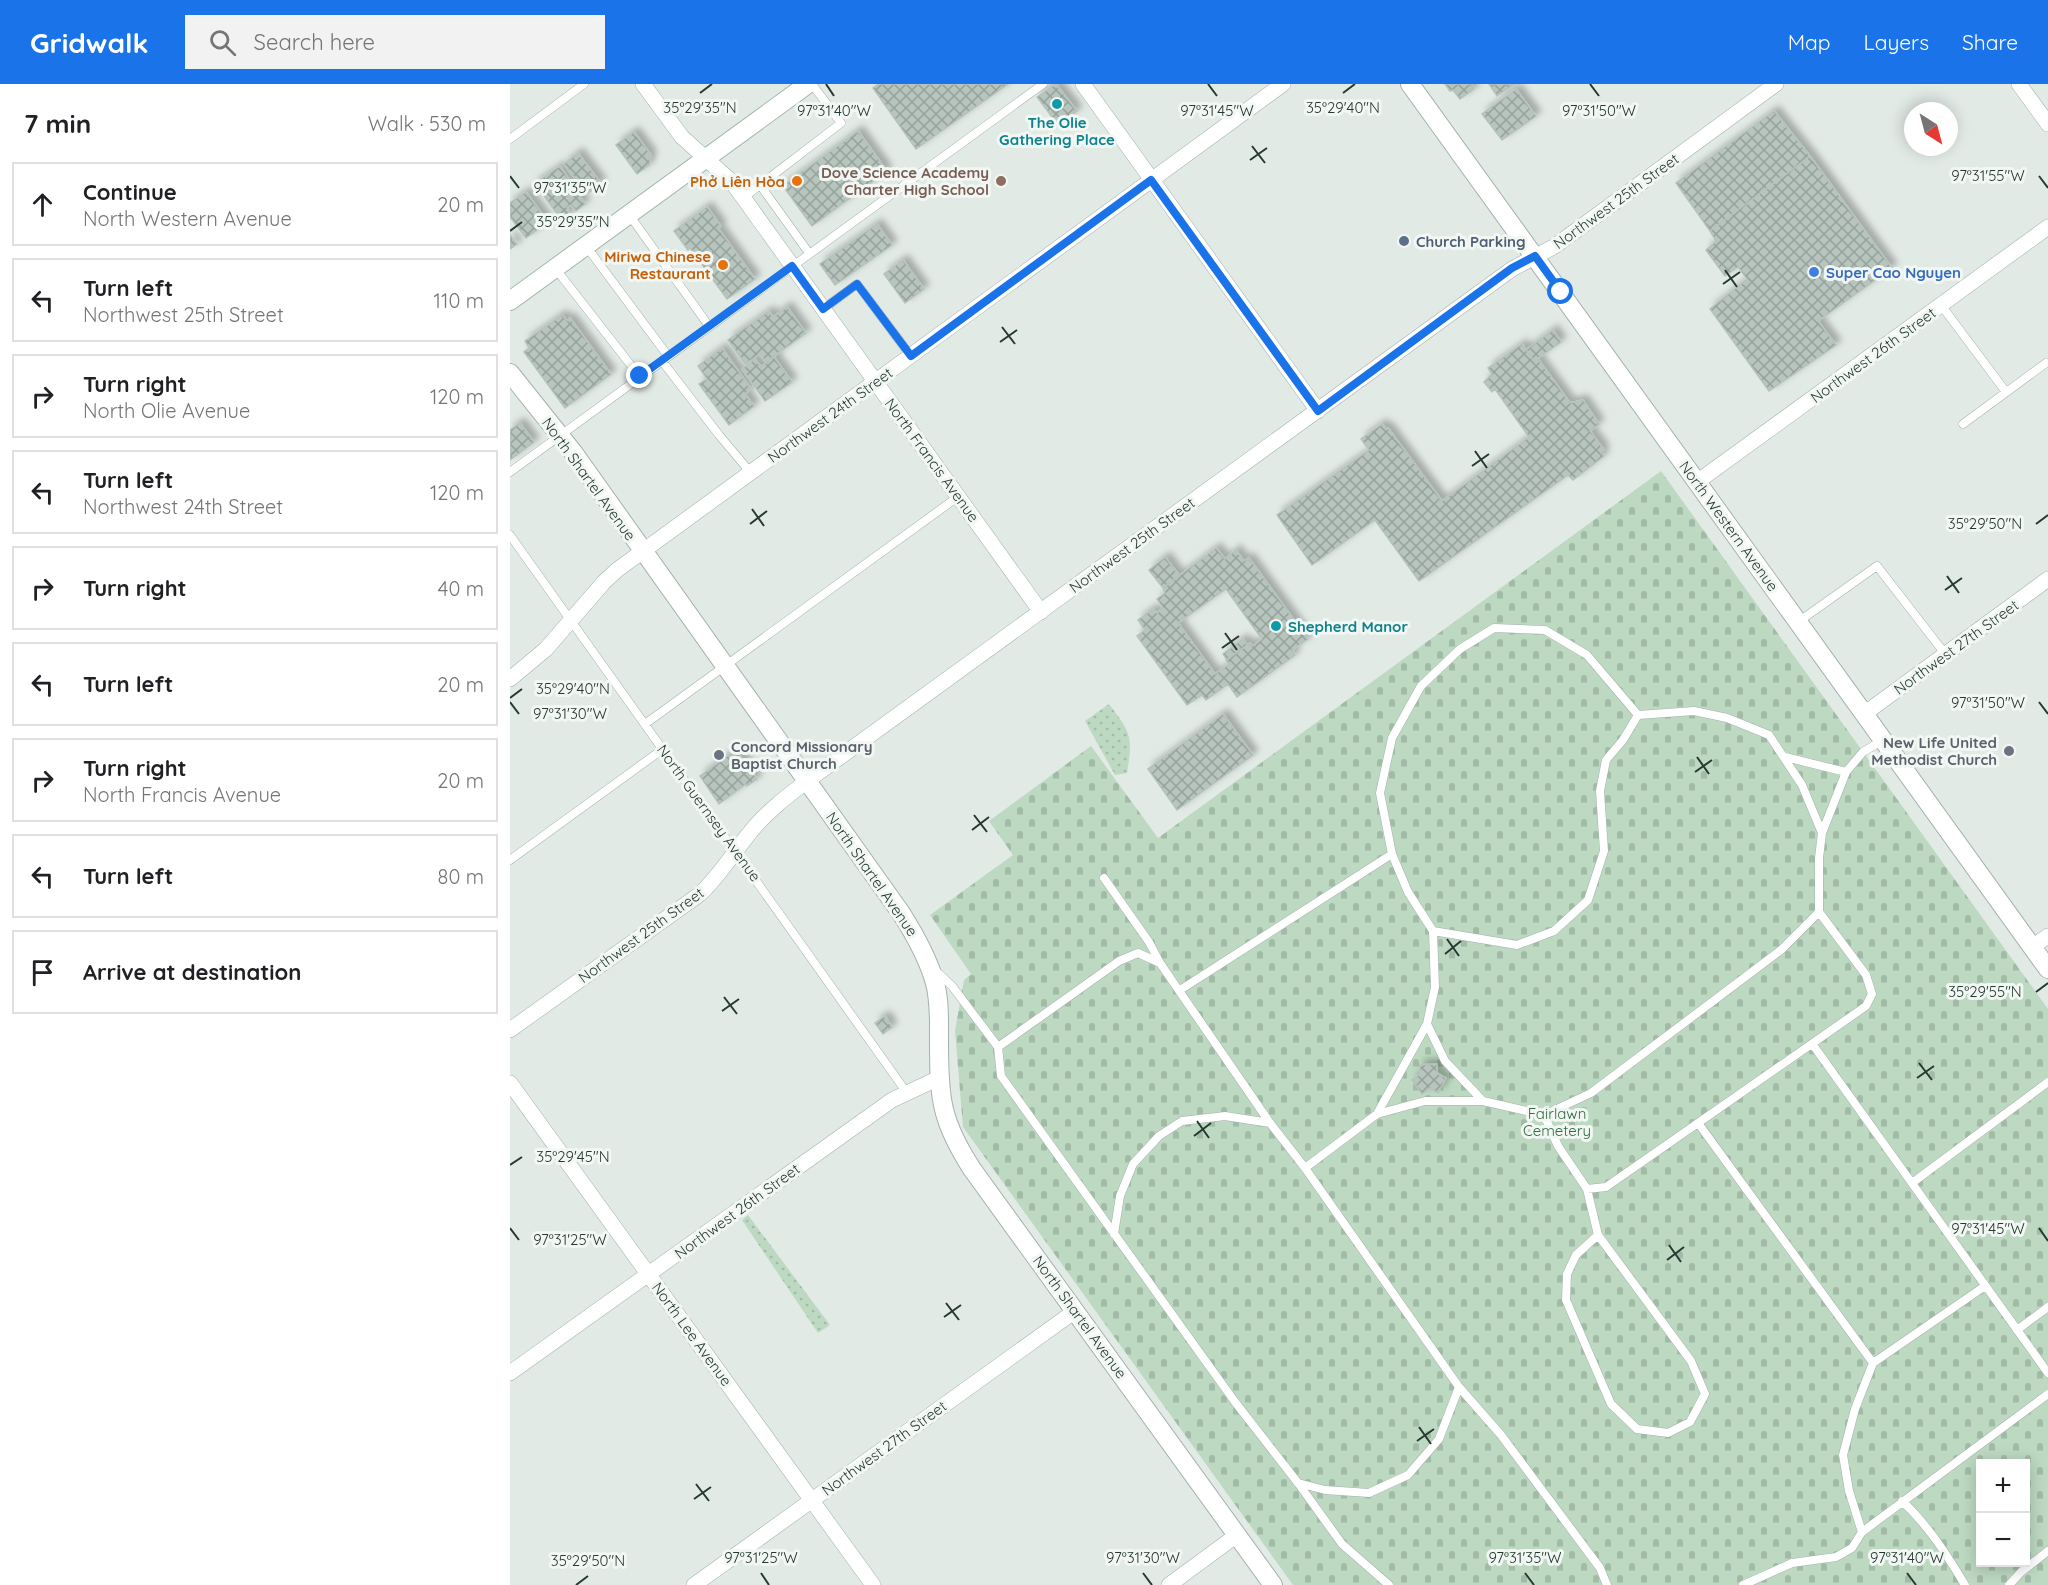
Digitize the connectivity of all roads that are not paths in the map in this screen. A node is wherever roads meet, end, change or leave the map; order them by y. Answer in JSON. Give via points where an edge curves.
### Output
{"nodes":[{"id":1,"x":584,"y":84,"type":"edge"},
{"id":2,"x":643,"y":84,"type":"edge"},
{"id":3,"x":810,"y":84,"type":"edge"},
{"id":4,"x":1043,"y":84,"type":"edge"},
{"id":5,"x":1083,"y":84,"type":"edge"},
{"id":6,"x":1283,"y":84,"type":"edge"},
{"id":7,"x":1410,"y":84,"type":"edge"},
{"id":8,"x":1776,"y":84,"type":"edge"},
{"id":9,"x":2019,"y":84,"type":"edge"},
{"id":10,"x":2048,"y":124,"type":"edge"},
{"id":11,"x":510,"y":139,"type":"edge"},
{"id":12,"x":705,"y":159,"type":"junction"},
{"id":13,"x":1151,"y":180,"type":"junction"},
{"id":14,"x":760,"y":185,"type":"junction"},
{"id":15,"x":743,"y":198,"type":"junction"},
{"id":16,"x":629,"y":214,"type":"junction"},
{"id":17,"x":2048,"y":227,"type":"edge"},
{"id":18,"x":586,"y":246,"type":"junction"},
{"id":19,"x":809,"y":253,"type":"junction"},
{"id":20,"x":1535,"y":256,"type":"junction"},
{"id":21,"x":792,"y":266,"type":"junction"},
{"id":22,"x":555,"y":268,"type":"junction"},
{"id":23,"x":510,"y":301,"type":"edge"},
{"id":24,"x":1941,"y":305,"type":"junction"},
{"id":25,"x":823,"y":309,"type":"junction"},
{"id":26,"x":709,"y":326,"type":"junction"},
{"id":27,"x":911,"y":356,"type":"junction"},
{"id":28,"x":665,"y":358,"type":"junction"},
{"id":29,"x":2046,"y":363,"type":"dead end"},
{"id":30,"x":510,"y":373,"type":"edge"},
{"id":31,"x":640,"y":376,"type":"junction"},
{"id":32,"x":875,"y":382,"type":"junction"},
{"id":33,"x":2006,"y":392,"type":"junction"},
{"id":34,"x":1318,"y":411,"type":"junction"},
{"id":35,"x":1963,"y":424,"type":"dead end"},
{"id":36,"x":560,"y":435,"type":"junction"},
{"id":37,"x":510,"y":472,"type":"edge"},
{"id":38,"x":751,"y":473,"type":"junction"},
{"id":39,"x":1697,"y":482,"type":"junction"},
{"id":40,"x":959,"y":496,"type":"junction"},
{"id":41,"x":510,"y":535,"type":"edge"},
{"id":42,"x":643,"y":552,"type":"junction"},
{"id":43,"x":2048,"y":579,"type":"edge"},
{"id":44,"x":1041,"y":612,"type":"junction"},
{"id":45,"x":571,"y":621,"type":"junction"},
{"id":46,"x":1798,"y":622,"type":"junction"},
{"id":47,"x":1946,"y":655,"type":"junction"},
{"id":48,"x":725,"y":667,"type":"junction"},
{"id":49,"x":510,"y":679,"type":"edge"},
{"id":50,"x":1864,"y":714,"type":"junction"},
{"id":51,"x":1638,"y":715,"type":"junction"},
{"id":52,"x":645,"y":724,"type":"junction"},
{"id":53,"x":1883,"y":740,"type":"junction"},
{"id":54,"x":663,"y":749,"type":"junction"},
{"id":55,"x":1785,"y":757,"type":"junction"},
{"id":56,"x":1846,"y":772,"type":"junction"},
{"id":57,"x":807,"y":781,"type":"junction"},
{"id":58,"x":1822,"y":833,"type":"junction"},
{"id":59,"x":736,"y":851,"type":"junction"},
{"id":60,"x":1392,"y":854,"type":"junction"},
{"id":61,"x":510,"y":860,"type":"edge"},
{"id":62,"x":1104,"y":878,"type":"dead end"},
{"id":63,"x":1820,"y":912,"type":"junction"},
{"id":64,"x":1433,"y":931,"type":"junction"},
{"id":65,"x":2048,"y":936,"type":"edge"},
{"id":66,"x":2032,"y":947,"type":"junction"},
{"id":67,"x":928,"y":963,"type":"junction"},
{"id":68,"x":1160,"y":963,"type":"junction"},
{"id":69,"x":2048,"y":969,"type":"edge"},
{"id":70,"x":1180,"y":990,"type":"junction"},
{"id":71,"x":1427,"y":1024,"type":"junction"},
{"id":72,"x":510,"y":1030,"type":"edge"},
{"id":73,"x":1813,"y":1045,"type":"junction"},
{"id":74,"x":998,"y":1047,"type":"junction"},
{"id":75,"x":939,"y":1078,"type":"junction"},
{"id":76,"x":2048,"y":1082,"type":"edge"},
{"id":77,"x":510,"y":1083,"type":"edge"},
{"id":78,"x":907,"y":1093,"type":"junction"},
{"id":79,"x":1483,"y":1101,"type":"junction"},
{"id":80,"x":1377,"y":1114,"type":"junction"},
{"id":81,"x":1544,"y":1115,"type":"junction"},
{"id":82,"x":1270,"y":1123,"type":"junction"},
{"id":83,"x":1698,"y":1123,"type":"junction"},
{"id":84,"x":1305,"y":1168,"type":"junction"},
{"id":85,"x":1912,"y":1183,"type":"junction"},
{"id":86,"x":1587,"y":1190,"type":"junction"},
{"id":87,"x":1114,"y":1234,"type":"junction"},
{"id":88,"x":1598,"y":1235,"type":"junction"},
{"id":89,"x":648,"y":1274,"type":"junction"},
{"id":90,"x":1985,"y":1286,"type":"junction"},
{"id":91,"x":2048,"y":1307,"type":"edge"},
{"id":92,"x":1075,"y":1311,"type":"junction"},
{"id":93,"x":2017,"y":1330,"type":"junction"},
{"id":94,"x":1873,"y":1363,"type":"junction"},
{"id":95,"x":510,"y":1373,"type":"edge"},
{"id":96,"x":2048,"y":1373,"type":"edge"},
{"id":97,"x":1459,"y":1387,"type":"junction"},
{"id":98,"x":2048,"y":1394,"type":"edge"},
{"id":99,"x":1298,"y":1483,"type":"junction"},
{"id":100,"x":812,"y":1500,"type":"junction"},
{"id":101,"x":1902,"y":1501,"type":"junction"},
{"id":102,"x":1862,"y":1532,"type":"junction"},
{"id":103,"x":1237,"y":1535,"type":"junction"},
{"id":104,"x":2048,"y":1551,"type":"edge"},
{"id":105,"x":694,"y":1585,"type":"edge"},
{"id":106,"x":873,"y":1585,"type":"edge"},
{"id":107,"x":1169,"y":1585,"type":"edge"},
{"id":108,"x":1273,"y":1585,"type":"edge"},
{"id":109,"x":1389,"y":1585,"type":"edge"},
{"id":110,"x":1607,"y":1585,"type":"edge"},
{"id":111,"x":1743,"y":1585,"type":"edge"},
{"id":112,"x":1965,"y":1585,"type":"edge"},
{"id":113,"x":2009,"y":1585,"type":"edge"}],
"edges":[{"from":1,"to":11,"type":"lane"},
{"from":2,"to":12,"type":"street","name":"North Francis Avenue","via":[[682,137]]},
{"from":3,"to":12,"type":"street"},
{"from":3,"to":14,"type":"lane","via":[[841,123]]},
{"from":4,"to":19,"type":"lane"},
{"from":5,"to":13,"type":"street"},
{"from":6,"to":13,"type":"street","name":"Northwest 24th Street"},
{"from":7,"to":20,"type":"street","name":"North Western Avenue"},
{"from":8,"to":20,"type":"street","name":"Northwest 25th Street","via":[[1555,246]]},
{"from":9,"to":10,"type":"street"},
{"from":12,"to":15,"type":"street","name":"North Francis Avenue","via":[[732,182]]},
{"from":12,"to":16,"type":"street"},
{"from":13,"to":27,"type":"street","name":"Northwest 24th Street"},
{"from":13,"to":34,"type":"street"},
{"from":14,"to":15,"type":"lane"},
{"from":14,"to":19,"type":"lane"},
{"from":15,"to":21,"type":"street","name":"North Francis Avenue"},
{"from":16,"to":18,"type":"street"},
{"from":16,"to":26,"type":"lane"},
{"from":17,"to":24,"type":"street","name":"Northwest 26th Street"},
{"from":18,"to":22,"type":"street"},
{"from":18,"to":28,"type":"lane"},
{"from":19,"to":21,"type":"lane"},
{"from":20,"to":34,"type":"street","name":"Northwest 25th Street","via":[[1512,268]]},
{"from":20,"to":39,"type":"street","name":"North Western Avenue"},
{"from":21,"to":25,"type":"street","name":"North Francis Avenue"},
{"from":21,"to":26,"type":"lane"},
{"from":22,"to":23,"type":"street"},
{"from":22,"to":31,"type":"lane"},
{"from":24,"to":33,"type":"lane"},
{"from":24,"to":39,"type":"street","name":"Northwest 26th Street"},
{"from":25,"to":27,"type":"lane","via":[[857,284]]},
{"from":25,"to":32,"type":"street","name":"North Francis Avenue"},
{"from":26,"to":28,"type":"lane"},
{"from":27,"to":32,"type":"street","name":"Northwest 24th Street"},
{"from":28,"to":31,"type":"lane"},
{"from":28,"to":38,"type":"lane"},
{"from":29,"to":33,"type":"lane"},
{"from":30,"to":36,"type":"street","name":"North Shartel Avenue"},
{"from":31,"to":36,"type":"lane"},
{"from":32,"to":38,"type":"street","name":"Northwest 24th Street"},
{"from":32,"to":40,"type":"street","name":"North Francis Avenue"},
{"from":33,"to":35,"type":"lane"},
{"from":34,"to":44,"type":"street","name":"Northwest 25th Street"},
{"from":36,"to":37,"type":"lane"},
{"from":36,"to":42,"type":"street","name":"North Shartel Avenue"},
{"from":38,"to":42,"type":"street","name":"Northwest 24th Street"},
{"from":39,"to":46,"type":"street","name":"North Western Avenue"},
{"from":40,"to":44,"type":"street","name":"North Francis Avenue"},
{"from":40,"to":48,"type":"lane"},
{"from":41,"to":45,"type":"lane","name":"North Guernsey Avenue"},
{"from":42,"to":45,"type":"street","name":"Northwest 24th Street","via":[[603,582]]},
{"from":42,"to":48,"type":"street","name":"North Shartel Avenue"},
{"from":43,"to":47,"type":"street","name":"Northwest 27th Street"},
{"from":44,"to":57,"type":"street","name":"Northwest 25th Street"},
{"from":45,"to":49,"type":"street","name":"Northwest 24th Street","via":[[546,649]]},
{"from":45,"to":52,"type":"lane","name":"North Guernsey Avenue"},
{"from":46,"to":47,"type":"lane","via":[[1876,566]]},
{"from":46,"to":50,"type":"street","name":"North Western Avenue"},
{"from":47,"to":50,"type":"street","name":"Northwest 27th Street"},
{"from":48,"to":52,"type":"lane"},
{"from":48,"to":57,"type":"street","name":"North Shartel Avenue"},
{"from":50,"to":53,"type":"street","name":"North Western Avenue"},
{"from":51,"to":55,"type":"lane","via":[[1694,711],[1727,717],[1769,735]]},
{"from":51,"to":60,"type":"lane","via":[[1587,655],[1545,630],[1494,628],[1460,649],[1420,686],[1392,738],[1380,793]]},
{"from":51,"to":64,"type":"lane","via":[[1606,760],[1600,791],[1604,851],[1588,900],[1554,931],[1517,945]]},
{"from":52,"to":54,"type":"lane","name":"North Guernsey Avenue"},
{"from":53,"to":56,"type":"lane","via":[[1863,752]]},
{"from":53,"to":66,"type":"street","name":"North Western Avenue"},
{"from":54,"to":59,"type":"lane","name":"North Guernsey Avenue"},
{"from":54,"to":61,"type":"lane"},
{"from":55,"to":56,"type":"lane"},
{"from":55,"to":58,"type":"lane","via":[[1802,785]]},
{"from":56,"to":58,"type":"lane"},
{"from":57,"to":59,"type":"street","name":"Northwest 25th Street","via":[[770,811]]},
{"from":57,"to":67,"type":"street","name":"North Shartel Avenue","via":[[901,913]]},
{"from":58,"to":63,"type":"lane"},
{"from":59,"to":72,"type":"street","name":"Northwest 25th Street","via":[[700,894]]},
{"from":59,"to":78,"type":"lane","name":"North Guernsey Avenue"},
{"from":60,"to":64,"type":"lane","via":[[1408,892]]},
{"from":60,"to":70,"type":"lane"},
{"from":62,"to":68,"type":"lane"},
{"from":63,"to":73,"type":"lane","via":[[1866,975],[1872,994],[1866,1006]]},
{"from":63,"to":81,"type":"lane","via":[[1781,950],[1591,1093]]},
{"from":64,"to":71,"type":"lane","via":[[1435,987]]},
{"from":65,"to":66,"type":"street"},
{"from":66,"to":69,"type":"street","name":"North Western Avenue"},
{"from":67,"to":74,"type":"lane","via":[[952,986]]},
{"from":67,"to":75,"type":"street","name":"North Shartel Avenue","via":[[938,1002]]},
{"from":68,"to":70,"type":"lane"},
{"from":68,"to":74,"type":"lane","via":[[1138,953],[1119,961]]},
{"from":70,"to":82,"type":"lane"},
{"from":71,"to":79,"type":"lane","via":[[1445,1061]]},
{"from":71,"to":80,"type":"lane"},
{"from":73,"to":83,"type":"lane"},
{"from":73,"to":85,"type":"lane"},
{"from":74,"to":87,"type":"lane","via":[[1001,1076]]},
{"from":75,"to":78,"type":"street","name":"Northwest 26th Street"},
{"from":75,"to":92,"type":"street","name":"North Shartel Avenue","via":[[943,1107],[957,1145]]},
{"from":76,"to":85,"type":"lane"},
{"from":77,"to":89,"type":"street","name":"North Lee Avenue"},
{"from":78,"to":89,"type":"street","name":"Northwest 26th Street"},
{"from":79,"to":80,"type":"lane","via":[[1425,1101]]},
{"from":79,"to":81,"type":"lane"},
{"from":80,"to":84,"type":"lane"},
{"from":81,"to":86,"type":"lane","via":[[1558,1146]]},
{"from":82,"to":84,"type":"lane"},
{"from":82,"to":87,"type":"lane","via":[[1225,1116],[1182,1121],[1159,1136],[1133,1164],[1120,1196]]},
{"from":83,"to":86,"type":"lane","via":[[1606,1187]]},
{"from":83,"to":94,"type":"lane"},
{"from":84,"to":97,"type":"lane"},
{"from":85,"to":90,"type":"lane"},
{"from":86,"to":88,"type":"lane"},
{"from":87,"to":99,"type":"lane"},
{"from":88,"to":88,"type":"lane","via":[[1576,1255],[1567,1274],[1566,1300],[1611,1404],[1637,1429],[1668,1433],[1690,1422],[1704,1394],[1691,1361]]},
{"from":89,"to":95,"type":"street","name":"Northwest 26th Street"},
{"from":89,"to":100,"type":"street","name":"North Lee Avenue"},
{"from":90,"to":93,"type":"lane"},
{"from":90,"to":94,"type":"lane"},
{"from":91,"to":93,"type":"lane"},
{"from":92,"to":100,"type":"street","name":"Northwest 27th Street"},
{"from":92,"to":103,"type":"street","name":"North Shartel Avenue"},
{"from":93,"to":96,"type":"lane"},
{"from":94,"to":102,"type":"lane","via":[[1843,1455]]},
{"from":97,"to":99,"type":"lane","via":[[1439,1439],[1408,1475],[1369,1493],[1325,1490]]},
{"from":97,"to":110,"type":"lane","via":[[1501,1435],[1600,1568]]},
{"from":98,"to":101,"type":"lane"},
{"from":99,"to":109,"type":"lane","via":[[1342,1544]]},
{"from":100,"to":105,"type":"street","name":"Northwest 27th Street"},
{"from":100,"to":106,"type":"street","name":"North Lee Avenue"},
{"from":101,"to":102,"type":"lane"},
{"from":101,"to":112,"type":"lane","via":[[1918,1516]]},
{"from":102,"to":111,"type":"lane","via":[[1852,1548],[1836,1557],[1792,1563]]},
{"from":103,"to":107,"type":"street"},
{"from":103,"to":108,"type":"street","name":"North Shartel Avenue"},
{"from":104,"to":113,"type":"lane"}]}
